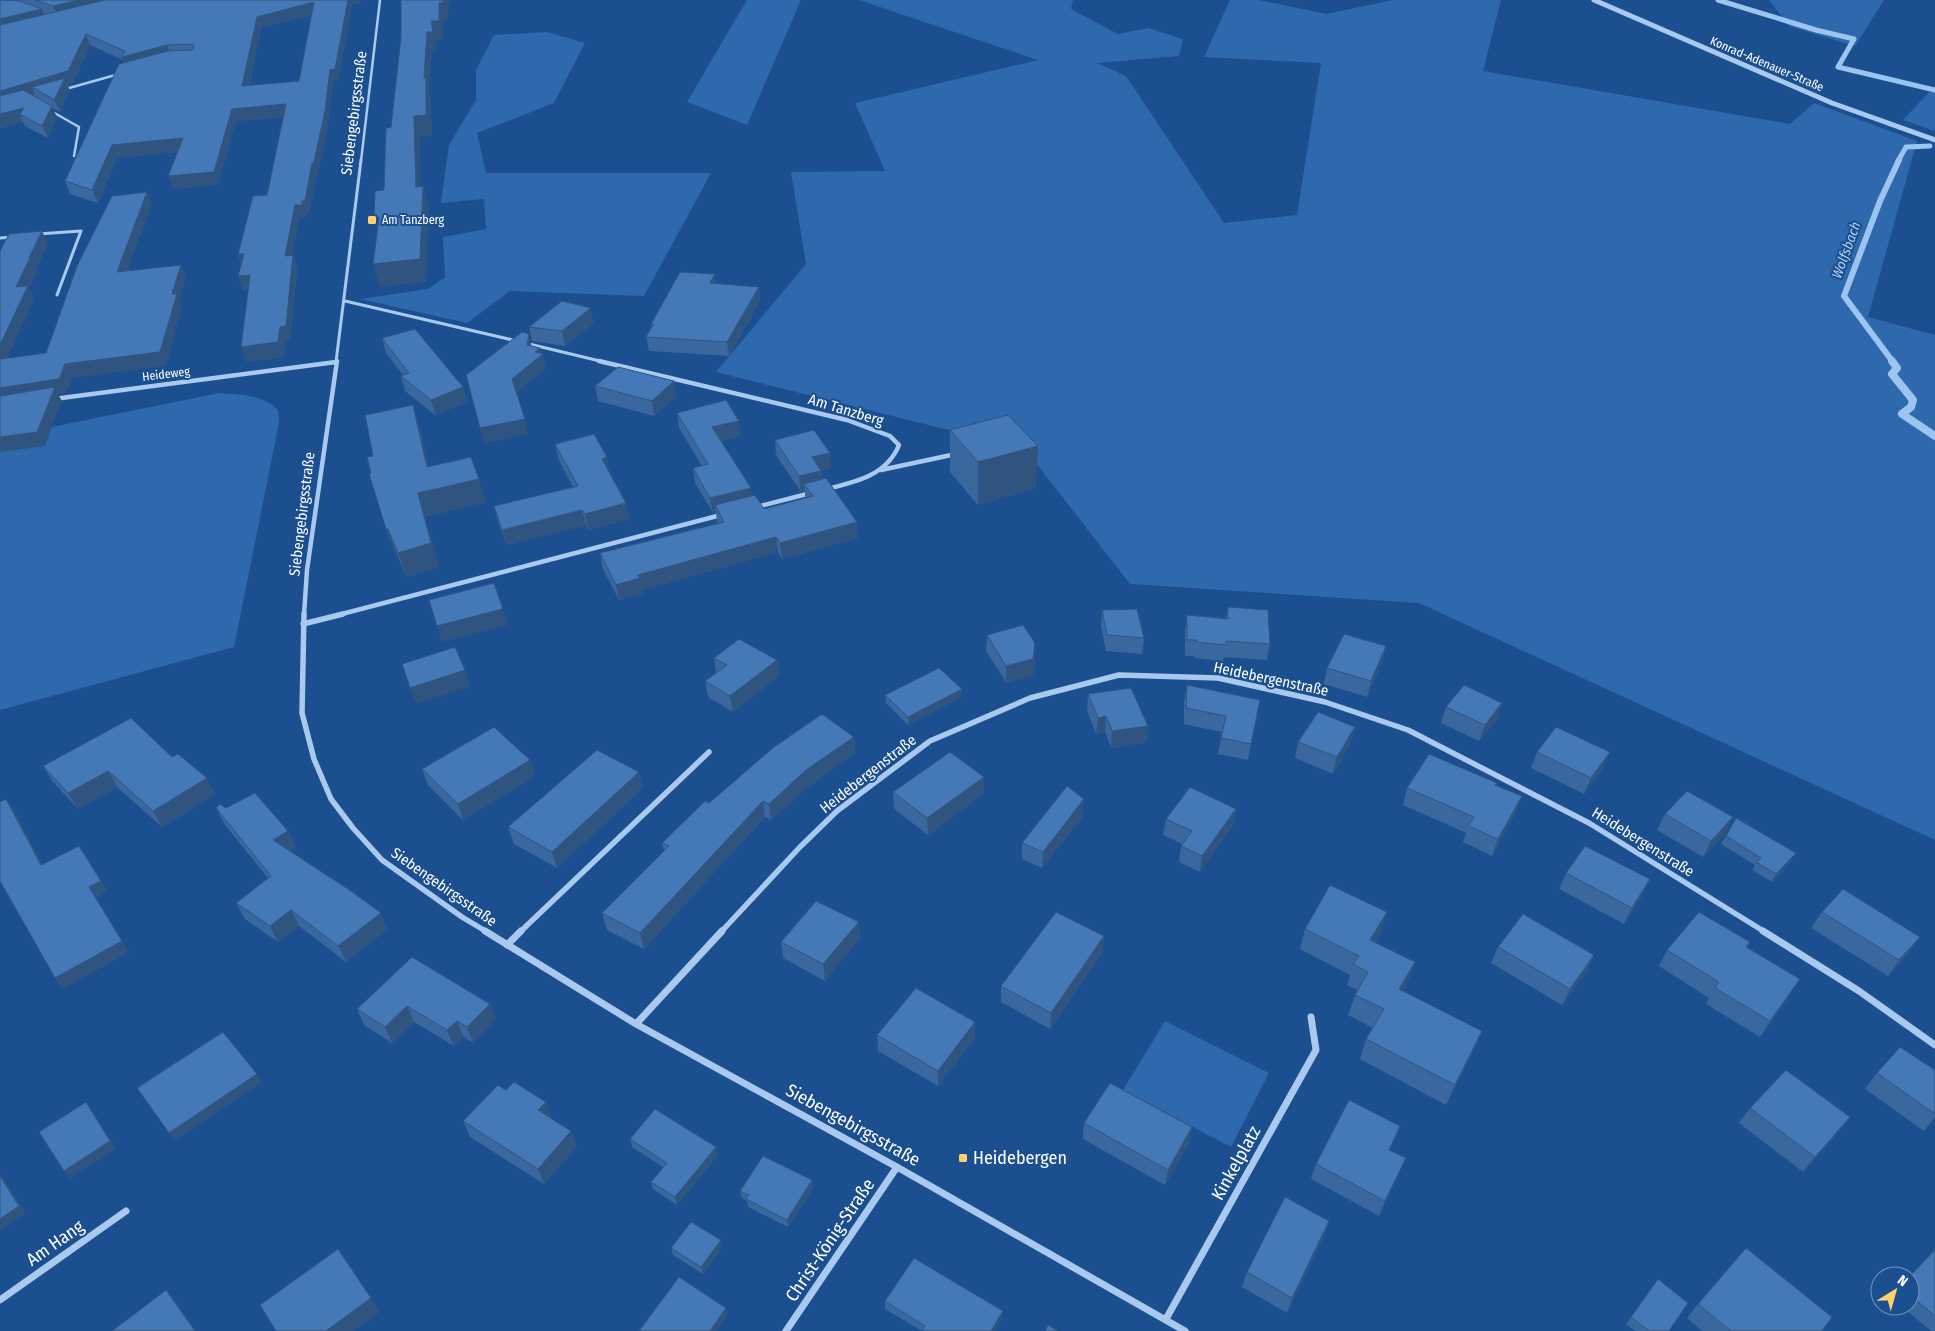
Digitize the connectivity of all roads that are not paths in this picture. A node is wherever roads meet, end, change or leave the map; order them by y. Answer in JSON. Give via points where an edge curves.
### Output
{"nodes":[{"id":1,"x":380,"y":0,"type":"edge"},
{"id":2,"x":1594,"y":0,"type":"edge"},
{"id":3,"x":127,"y":72,"type":"edge"},
{"id":4,"x":56,"y":91,"type":"edge"},
{"id":5,"x":45,"y":108,"type":"edge"},
{"id":6,"x":1935,"y":140,"type":"edge"},
{"id":7,"x":74,"y":156,"type":"edge"},
{"id":8,"x":34,"y":235,"type":"edge"},
{"id":9,"x":17,"y":237,"type":"edge"},
{"id":10,"x":0,"y":238,"type":"edge"},
{"id":11,"x":57,"y":295,"type":"dead end"},
{"id":12,"x":345,"y":301,"type":"junction"},
{"id":13,"x":336,"y":362,"type":"junction"},
{"id":14,"x":49,"y":399,"type":"edge"},
{"id":15,"x":962,"y":453,"type":"edge"},
{"id":16,"x":881,"y":470,"type":"junction"},
{"id":17,"x":753,"y":507,"type":"edge"},
{"id":18,"x":726,"y":514,"type":"edge"},
{"id":19,"x":303,"y":624,"type":"junction"},
{"id":20,"x":709,"y":752,"type":"dead end"},
{"id":21,"x":507,"y":945,"type":"junction"},
{"id":22,"x":1311,"y":1017,"type":"dead end"},
{"id":23,"x":636,"y":1024,"type":"junction"},
{"id":24,"x":1935,"y":1045,"type":"edge"},
{"id":25,"x":897,"y":1167,"type":"junction"},
{"id":26,"x":126,"y":1212,"type":"dead end"},
{"id":27,"x":0,"y":1300,"type":"edge"},
{"id":28,"x":1166,"y":1319,"type":"junction"},
{"id":29,"x":786,"y":1331,"type":"edge"},
{"id":30,"x":1185,"y":1331,"type":"edge"}],
"edges":[{"from":1,"to":12,"type":"street","name":"Siebengebirgsstraße"},
{"from":2,"to":6,"type":"street","name":"Konrad-Adenauer-Straße","via":[[1832,103]]},
{"from":3,"to":4,"type":"street"},
{"from":5,"to":7,"type":"street","via":[[79,126]]},
{"from":8,"to":11,"type":"street","via":[[81,231]]},
{"from":9,"to":10,"type":"street"},
{"from":12,"to":13,"type":"street","name":"Siebengebirgsstraße"},
{"from":12,"to":16,"type":"street","name":"Am Tanzberg","via":[[847,420],[890,436],[899,445],[897,453]]},
{"from":13,"to":14,"type":"street","name":"Heideweg"},
{"from":13,"to":19,"type":"street","name":"Siebengebirgsstraße","via":[[307,570]]},
{"from":15,"to":16,"type":"street"},
{"from":16,"to":17,"type":"street","name":"Am Tanzberg","via":[[846,485]]},
{"from":18,"to":19,"type":"street"},
{"from":19,"to":21,"type":"street","name":"Siebengebirgsstraße","via":[[302,713],[314,760],[331,799],[382,860]]},
{"from":20,"to":21,"type":"street","name":"Siebengebirgsstraße"},
{"from":21,"to":23,"type":"street","name":"Siebengebirgsstraße"},
{"from":22,"to":28,"type":"street","name":"Kinkelplatz","via":[[1316,1050]]},
{"from":23,"to":24,"type":"street","name":"Heidebergenstraße","via":[[837,811],[930,741],[1030,698],[1119,675],[1218,678],[1325,702],[1408,730],[1589,823],[1859,991]]},
{"from":23,"to":25,"type":"street","name":"Siebengebirgsstraße"},
{"from":25,"to":28,"type":"street","name":"Siebengebirgsstraße"},
{"from":25,"to":29,"type":"street","name":"Christ-König-Straße"},
{"from":26,"to":27,"type":"street","name":"Am Hang"},
{"from":28,"to":30,"type":"street","name":"Siebengebirgsstraße"}]}
